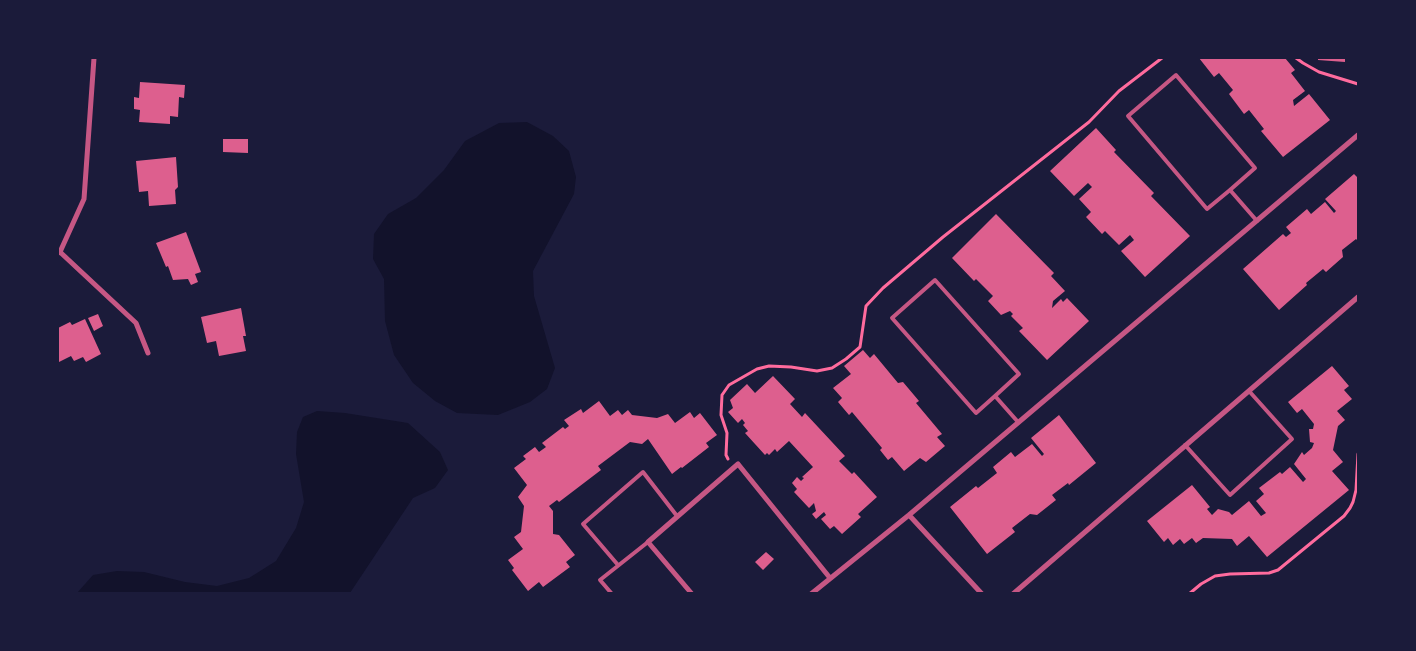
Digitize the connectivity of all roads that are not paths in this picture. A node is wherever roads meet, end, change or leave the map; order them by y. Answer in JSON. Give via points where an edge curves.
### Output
{"nodes":[{"id":1,"x":94,"y":58,"type":"edge"},
{"id":2,"x":1358,"y":135,"type":"edge"},
{"id":3,"x":1230,"y":190,"type":"junction"},
{"id":4,"x":1257,"y":221,"type":"junction"},
{"id":5,"x":59,"y":252,"type":"edge"},
{"id":6,"x":1358,"y":297,"type":"edge"},
{"id":7,"x":148,"y":353,"type":"dead end"},
{"id":8,"x":1249,"y":391,"type":"junction"},
{"id":9,"x":995,"y":396,"type":"junction"},
{"id":10,"x":1018,"y":422,"type":"junction"},
{"id":11,"x":1185,"y":445,"type":"junction"},
{"id":12,"x":909,"y":515,"type":"junction"},
{"id":13,"x":678,"y":516,"type":"junction"},
{"id":14,"x":648,"y":542,"type":"junction"},
{"id":15,"x":618,"y":565,"type":"junction"},
{"id":16,"x":830,"y":578,"type":"junction"},
{"id":17,"x":612,"y":594,"type":"edge"},
{"id":18,"x":692,"y":594,"type":"edge"},
{"id":19,"x":811,"y":594,"type":"edge"},
{"id":20,"x":982,"y":594,"type":"edge"},
{"id":21,"x":1013,"y":594,"type":"edge"}],
"edges":[{"from":1,"to":5,"type":"street","via":[[84,199]]},
{"from":2,"to":4,"type":"street"},
{"from":3,"to":3,"type":"lane","via":[[1255,168],[1176,75],[1128,116],[1207,209]]},
{"from":3,"to":4,"type":"lane"},
{"from":4,"to":10,"type":"street"},
{"from":5,"to":7,"type":"street","via":[[136,323]]},
{"from":6,"to":8,"type":"street"},
{"from":8,"to":11,"type":"street"},
{"from":8,"to":11,"type":"lane","via":[[1292,439],[1230,495]]},
{"from":9,"to":9,"type":"lane","via":[[1020,374],[935,280],[892,318],[976,413]]},
{"from":9,"to":10,"type":"lane"},
{"from":10,"to":12,"type":"street"},
{"from":11,"to":21,"type":"street"},
{"from":12,"to":16,"type":"street"},
{"from":12,"to":20,"type":"street"},
{"from":13,"to":14,"type":"street"},
{"from":13,"to":15,"type":"lane","via":[[643,472],[583,524]]},
{"from":13,"to":16,"type":"street","via":[[738,464]]},
{"from":14,"to":15,"type":"lane"},
{"from":14,"to":18,"type":"street"},
{"from":15,"to":17,"type":"lane","via":[[600,580]]},
{"from":16,"to":19,"type":"street"}]}
